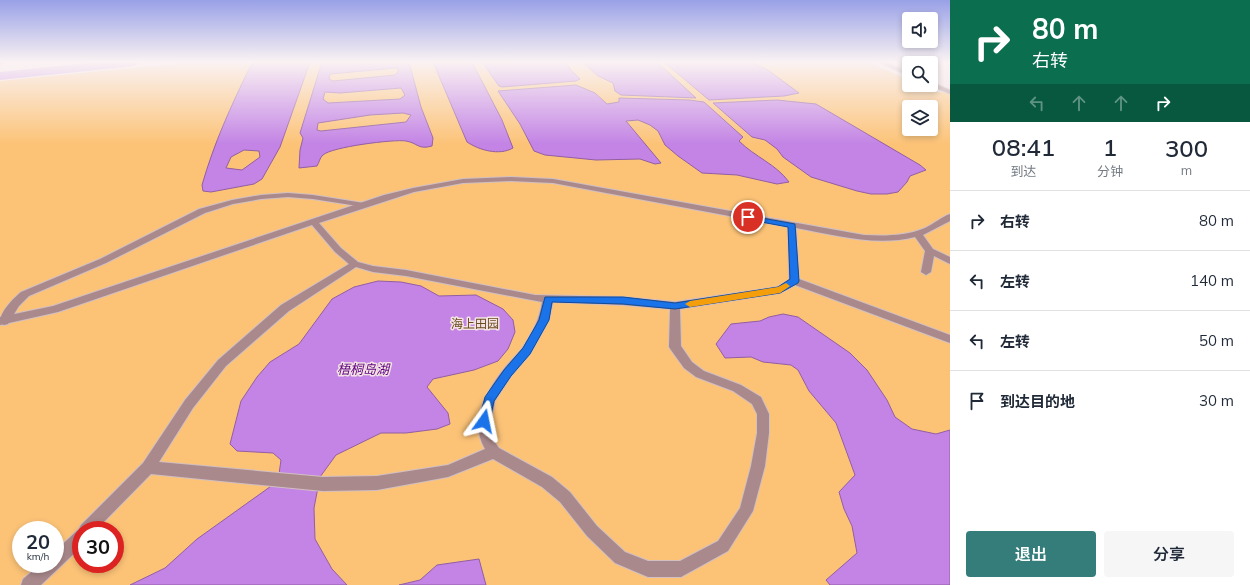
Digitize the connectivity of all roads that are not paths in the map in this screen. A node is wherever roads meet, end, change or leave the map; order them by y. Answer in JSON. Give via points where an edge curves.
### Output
{"nodes":[{"id":1,"x":364,"y":205,"type":"junction"},
{"id":2,"x":950,"y":217,"type":"edge"},
{"id":3,"x":314,"y":222,"type":"junction"},
{"id":4,"x":792,"y":225,"type":"junction"},
{"id":5,"x":918,"y":235,"type":"junction"},
{"id":6,"x":930,"y":251,"type":"junction"},
{"id":7,"x":950,"y":261,"type":"edge"},
{"id":8,"x":355,"y":264,"type":"junction"},
{"id":9,"x":926,"y":272,"type":"dead end"},
{"id":10,"x":794,"y":281,"type":"junction"},
{"id":11,"x":548,"y":299,"type":"junction"},
{"id":12,"x":675,"y":306,"type":"junction"},
{"id":13,"x":2,"y":321,"type":"edge"},
{"id":14,"x":950,"y":339,"type":"edge"},
{"id":15,"x":494,"y":452,"type":"junction"},
{"id":16,"x":148,"y":467,"type":"junction"},
{"id":17,"x":95,"y":521,"type":"edge"},
{"id":18,"x":72,"y":545,"type":"edge"},
{"id":19,"x":64,"y":553,"type":"edge"},
{"id":20,"x":43,"y":573,"type":"edge"},
{"id":21,"x":29,"y":585,"type":"edge"}],
"edges":[{"from":1,"to":3,"type":"street"},
{"from":1,"to":4,"type":"street","via":[[413,190],[445,184],[488,179],[536,180],[571,183]]},
{"from":1,"to":13,"type":"street","via":[[313,197],[275,196],[232,202],[202,211],[103,261],[25,294]]},
{"from":2,"to":5,"type":"street","via":[[931,230]]},
{"from":3,"to":8,"type":"street","via":[[338,250]]},
{"from":3,"to":13,"type":"street","via":[[54,309]]},
{"from":4,"to":5,"type":"street","via":[[864,238],[902,238]]},
{"from":4,"to":10,"type":"street"},
{"from":5,"to":6,"type":"street"},
{"from":6,"to":7,"type":"street"},
{"from":6,"to":9,"type":"street"},
{"from":8,"to":11,"type":"street","via":[[373,270],[406,273]]},
{"from":8,"to":16,"type":"street","via":[[285,308],[222,363],[189,404]]},
{"from":10,"to":12,"type":"street","via":[[780,290]]},
{"from":10,"to":14,"type":"street"},
{"from":11,"to":12,"type":"street","via":[[623,301]]},
{"from":11,"to":15,"type":"street","via":[[544,320],[526,351],[489,400],[484,421],[486,439]]},
{"from":12,"to":15,"type":"street","via":[[675,347],[688,365],[700,374],[737,388],[757,401],[763,414],[758,466],[746,511],[722,546],[681,569],[648,569],[620,558],[592,531],[565,497],[547,482]]},
{"from":15,"to":16,"type":"street","via":[[448,471],[377,483],[323,484]]},
{"from":16,"to":17,"type":"street"},
{"from":18,"to":19,"type":"street"},
{"from":20,"to":21,"type":"street"}]}
